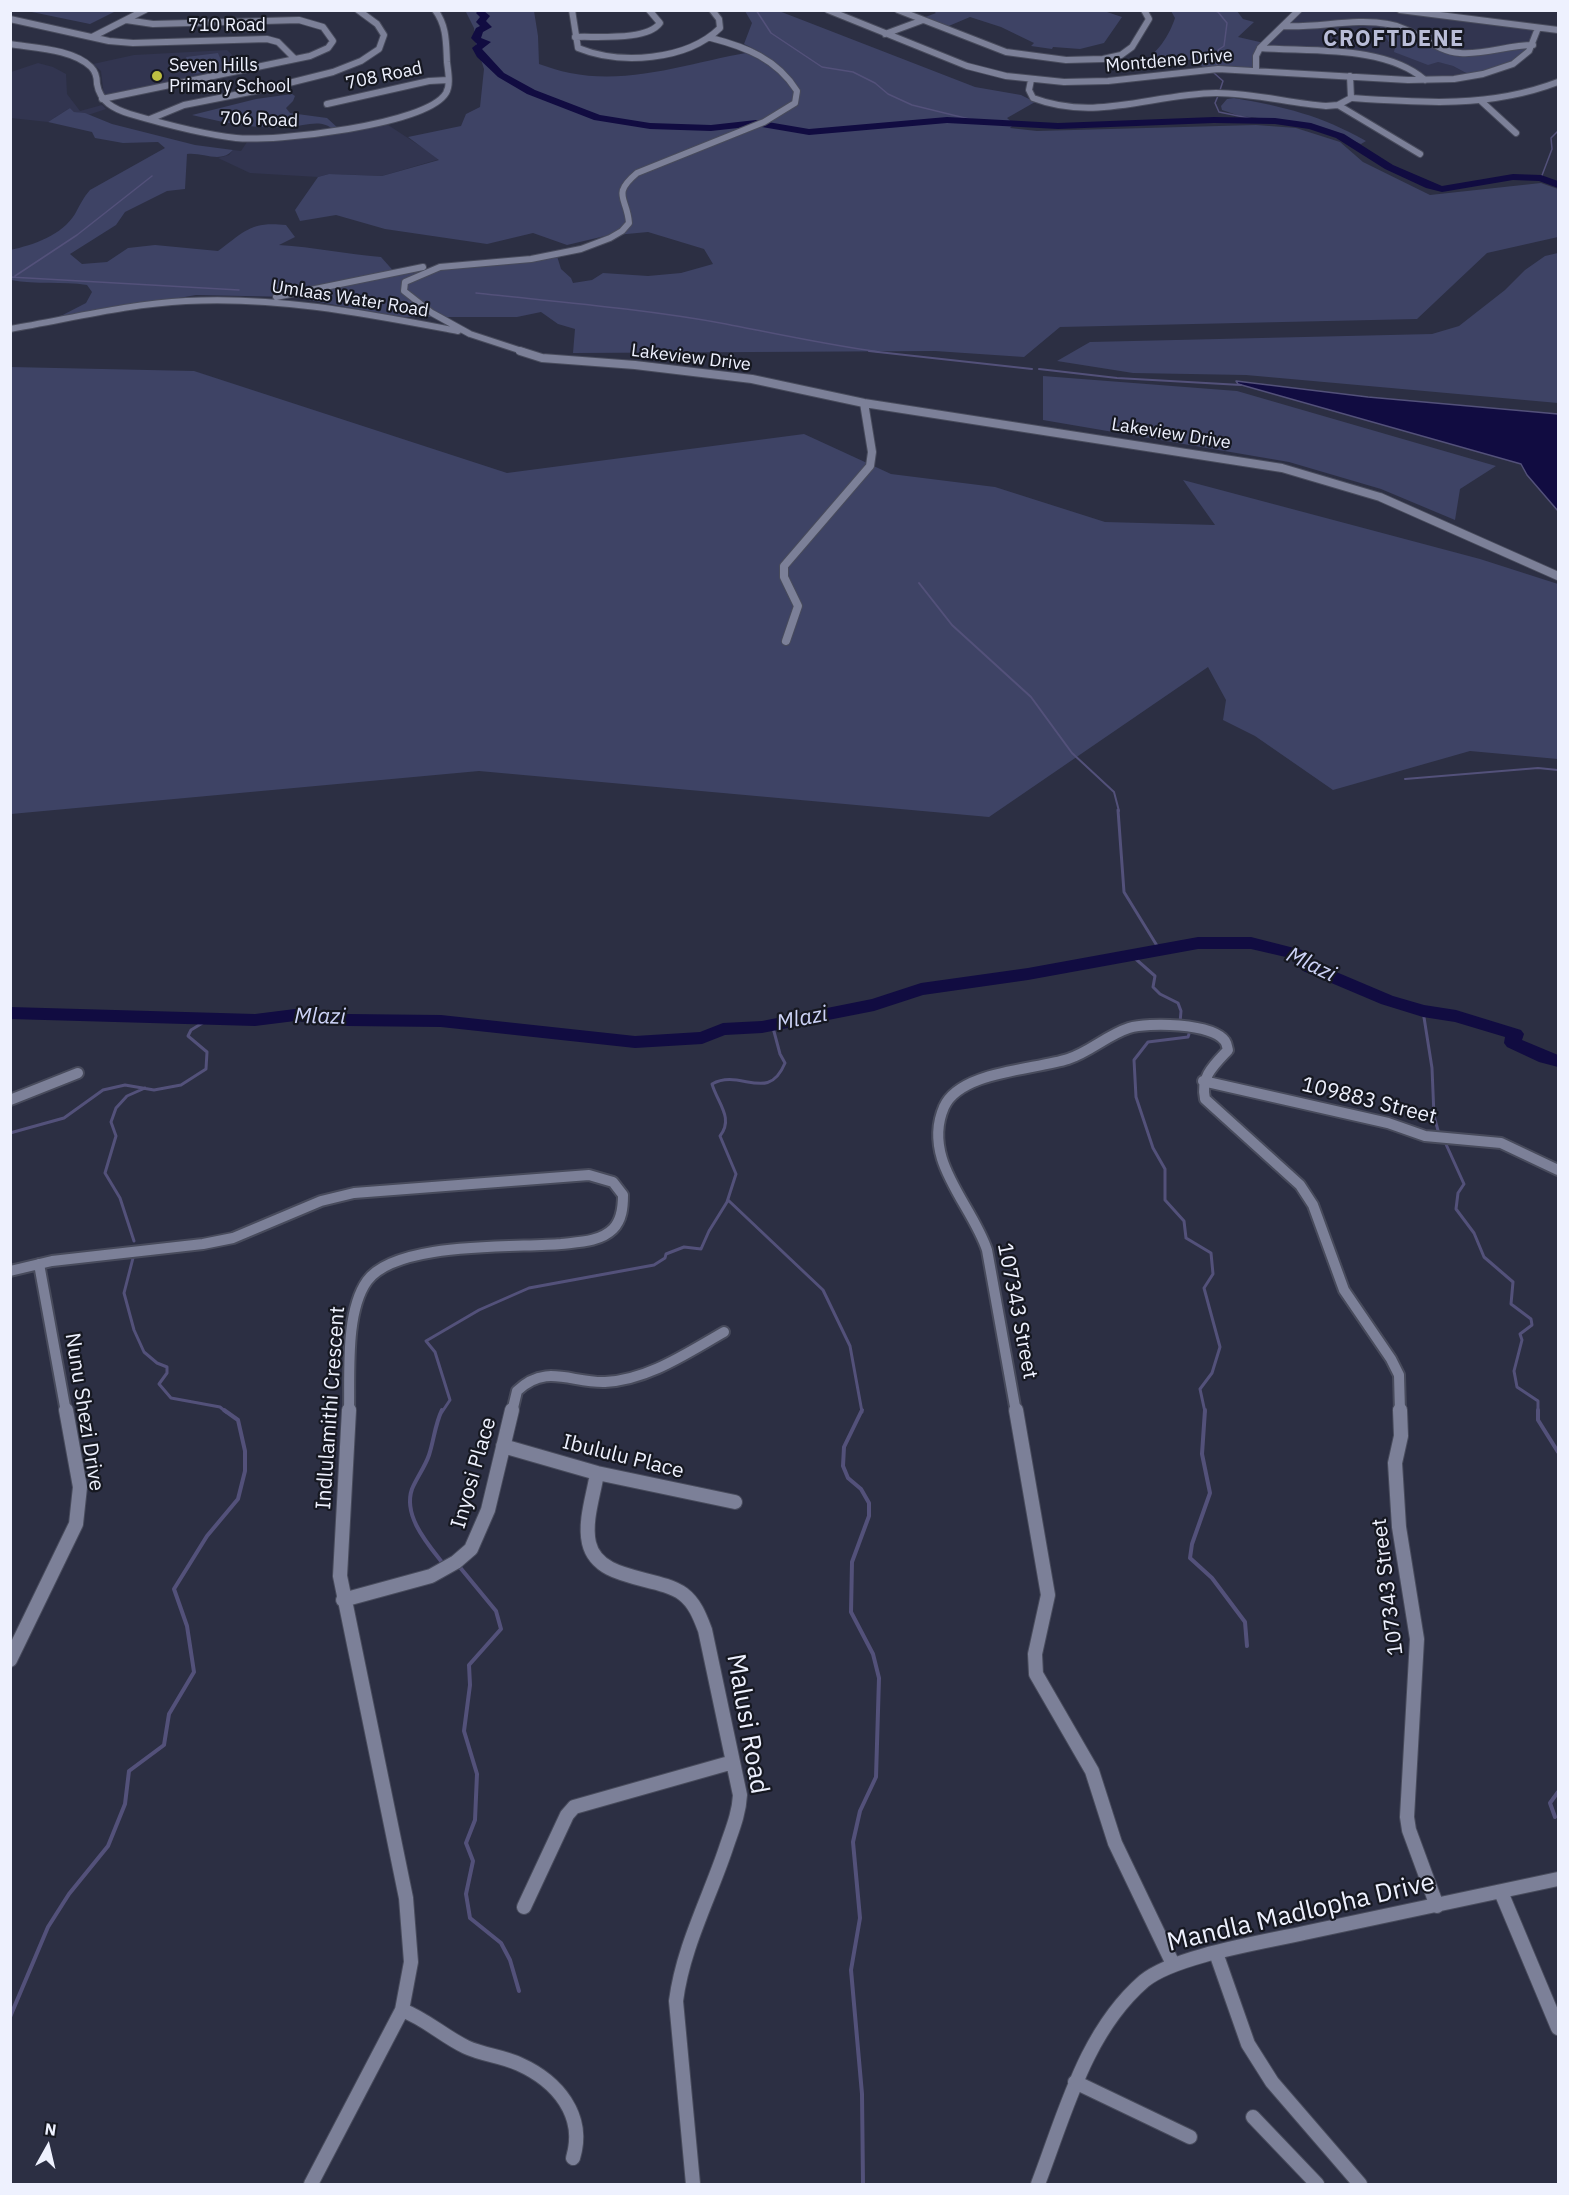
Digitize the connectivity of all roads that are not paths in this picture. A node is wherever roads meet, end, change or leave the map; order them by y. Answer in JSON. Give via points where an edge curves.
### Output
{"nodes":[{"id":1,"x":145,"y":10,"type":"edge"},
{"id":2,"x":358,"y":10,"type":"edge"},
{"id":3,"x":435,"y":10,"type":"edge"},
{"id":4,"x":572,"y":10,"type":"edge"},
{"id":5,"x":649,"y":10,"type":"edge"},
{"id":6,"x":712,"y":10,"type":"edge"},
{"id":7,"x":828,"y":10,"type":"edge"},
{"id":8,"x":898,"y":10,"type":"edge"},
{"id":9,"x":1144,"y":10,"type":"edge"},
{"id":10,"x":1299,"y":10,"type":"edge"},
{"id":11,"x":1398,"y":10,"type":"edge"},
{"id":12,"x":10,"y":19,"type":"edge"},
{"id":13,"x":126,"y":20,"type":"junction"},
{"id":14,"x":923,"y":20,"type":"junction"},
{"id":15,"x":1388,"y":23,"type":"junction"},
{"id":16,"x":1283,"y":26,"type":"junction"},
{"id":17,"x":1538,"y":28,"type":"junction"},
{"id":18,"x":1558,"y":30,"type":"edge"},
{"id":19,"x":885,"y":34,"type":"junction"},
{"id":20,"x":92,"y":37,"type":"junction"},
{"id":21,"x":575,"y":38,"type":"junction"},
{"id":22,"x":711,"y":38,"type":"junction"},
{"id":23,"x":10,"y":44,"type":"edge"},
{"id":24,"x":1533,"y":45,"type":"junction"},
{"id":25,"x":1260,"y":48,"type":"junction"},
{"id":26,"x":296,"y":59,"type":"junction"},
{"id":27,"x":1256,"y":70,"type":"junction"},
{"id":28,"x":1350,"y":76,"type":"junction"},
{"id":29,"x":448,"y":80,"type":"junction"},
{"id":30,"x":1031,"y":80,"type":"junction"},
{"id":31,"x":1425,"y":80,"type":"junction"},
{"id":32,"x":1558,"y":82,"type":"edge"},
{"id":33,"x":1351,"y":98,"type":"junction"},
{"id":34,"x":102,"y":99,"type":"junction"},
{"id":35,"x":1481,"y":101,"type":"junction"},
{"id":36,"x":327,"y":104,"type":"dead end"},
{"id":37,"x":1338,"y":105,"type":"junction"},
{"id":38,"x":150,"y":119,"type":"junction"},
{"id":39,"x":1516,"y":133,"type":"dead end"},
{"id":40,"x":1420,"y":154,"type":"dead end"},
{"id":41,"x":440,"y":265,"type":"junction"},
{"id":42,"x":255,"y":300,"type":"junction"},
{"id":43,"x":10,"y":329,"type":"edge"},
{"id":44,"x":470,"y":334,"type":"junction"},
{"id":45,"x":864,"y":404,"type":"junction"},
{"id":46,"x":1558,"y":576,"type":"edge"},
{"id":47,"x":786,"y":640,"type":"dead end"},
{"id":48,"x":78,"y":1072,"type":"dead end"},
{"id":49,"x":1203,"y":1081,"type":"junction"},
{"id":50,"x":10,"y":1100,"type":"edge"},
{"id":51,"x":1558,"y":1170,"type":"edge"},
{"id":52,"x":39,"y":1264,"type":"junction"},
{"id":53,"x":10,"y":1271,"type":"edge"},
{"id":54,"x":724,"y":1332,"type":"dead end"},
{"id":55,"x":503,"y":1446,"type":"junction"},
{"id":56,"x":597,"y":1473,"type":"junction"},
{"id":57,"x":735,"y":1502,"type":"dead end"},
{"id":58,"x":343,"y":1600,"type":"junction"},
{"id":59,"x":10,"y":1660,"type":"edge"},
{"id":60,"x":733,"y":1762,"type":"junction"},
{"id":61,"x":1558,"y":1880,"type":"edge"},
{"id":62,"x":1501,"y":1892,"type":"junction"},
{"id":63,"x":1437,"y":1906,"type":"junction"},
{"id":64,"x":524,"y":1907,"type":"dead end"},
{"id":65,"x":1216,"y":1953,"type":"junction"},
{"id":66,"x":1173,"y":1964,"type":"junction"},
{"id":67,"x":402,"y":2010,"type":"junction"},
{"id":68,"x":1558,"y":2028,"type":"edge"},
{"id":69,"x":1075,"y":2082,"type":"junction"},
{"id":70,"x":1253,"y":2117,"type":"dead end"},
{"id":71,"x":1190,"y":2137,"type":"dead end"},
{"id":72,"x":573,"y":2158,"type":"dead end"},
{"id":73,"x":311,"y":2184,"type":"edge"},
{"id":74,"x":693,"y":2184,"type":"edge"},
{"id":75,"x":1038,"y":2184,"type":"edge"},
{"id":76,"x":1317,"y":2184,"type":"edge"},
{"id":77,"x":1360,"y":2184,"type":"edge"}],
"edges":[{"from":1,"to":13,"type":"street"},
{"from":2,"to":38,"type":"street","via":[[377,24],[384,36],[384,43],[367,60],[321,76],[177,106]]},
{"from":3,"to":29,"type":"street","via":[[444,24]]},
{"from":4,"to":21,"type":"street"},
{"from":5,"to":21,"type":"street","via":[[660,23],[655,30]]},
{"from":6,"to":22,"type":"street","via":[[720,24]]},
{"from":7,"to":19,"type":"street","name":"Montdene Drive"},
{"from":8,"to":14,"type":"street"},
{"from":9,"to":14,"type":"street","via":[[1149,20],[1128,51],[1091,60],[1016,55]]},
{"from":10,"to":16,"type":"street"},
{"from":11,"to":15,"type":"street"},
{"from":11,"to":17,"type":"street"},
{"from":12,"to":20,"type":"street","name":"710 Road"},
{"from":13,"to":20,"type":"street"},
{"from":13,"to":26,"type":"street","via":[[153,24],[293,19],[316,23],[333,37],[330,46],[322,51]]},
{"from":14,"to":19,"type":"street"},
{"from":15,"to":16,"type":"street"},
{"from":15,"to":24,"type":"street","via":[[1452,52]]},
{"from":16,"to":25,"type":"street"},
{"from":17,"to":18,"type":"street"},
{"from":17,"to":24,"type":"street"},
{"from":19,"to":30,"type":"street","name":"Montdene Drive","via":[[967,66]]},
{"from":20,"to":26,"type":"street","name":"710 Road","via":[[133,43],[267,39],[278,42]]},
{"from":21,"to":22,"type":"street","via":[[583,51],[613,57],[682,50]]},
{"from":22,"to":41,"type":"street","name":"Lakeview Drive","via":[[758,54],[777,67],[794,84],[798,94],[795,103],[760,124],[637,173],[621,193],[629,223],[606,239],[525,259]]},
{"from":23,"to":34,"type":"street","via":[[88,65],[96,74]]},
{"from":24,"to":31,"type":"street","name":"Montdene Drive","via":[[1520,60],[1504,68],[1467,77]]},
{"from":25,"to":27,"type":"street"},
{"from":25,"to":31,"type":"street","via":[[1378,57],[1412,68]]},
{"from":26,"to":34,"type":"street"},
{"from":27,"to":28,"type":"street","name":"Montdene Drive"},
{"from":27,"to":30,"type":"street","name":"Montdene Drive","via":[[1205,70],[1094,82]]},
{"from":28,"to":31,"type":"street","name":"Montdene Drive"},
{"from":28,"to":33,"type":"street"},
{"from":29,"to":36,"type":"street","name":"708 Road"},
{"from":29,"to":38,"type":"street","name":"706 Road","via":[[446,94],[428,108],[307,136],[237,138]]},
{"from":30,"to":37,"type":"street","via":[[1029,90],[1033,98],[1062,107],[1093,108],[1215,93]]},
{"from":32,"to":35,"type":"street","via":[[1530,92]]},
{"from":33,"to":35,"type":"street","via":[[1435,103]]},
{"from":33,"to":37,"type":"street"},
{"from":34,"to":38,"type":"street","name":"706 Road","via":[[119,110]]},
{"from":35,"to":39,"type":"street"},
{"from":37,"to":40,"type":"street"},
{"from":41,"to":42,"type":"street"},
{"from":41,"to":44,"type":"street","name":"Lakeview Drive","via":[[405,282],[404,291]]},
{"from":42,"to":43,"type":"street","name":"Umlaas Water Road","via":[[167,302]]},
{"from":42,"to":44,"type":"street","name":"Umlaas Water Road","via":[[312,305]]},
{"from":44,"to":45,"type":"street","name":"Lakeview Drive","via":[[547,359],[752,380]]},
{"from":45,"to":46,"type":"street","name":"Lakeview Drive","via":[[1276,467],[1380,497]]},
{"from":45,"to":47,"type":"street","via":[[872,452],[870,466],[783,569],[788,588],[798,603]]},
{"from":48,"to":50,"type":"street"},
{"from":49,"to":51,"type":"street","name":"109883 Street","via":[[1364,1117],[1425,1137],[1500,1143]]},
{"from":49,"to":63,"type":"street","name":"107343 Street","via":[[1203,1093],[1211,1106],[1300,1185],[1313,1206],[1344,1290],[1399,1375],[1401,1436],[1395,1463],[1399,1527],[1417,1640],[1407,1817]]},
{"from":49,"to":66,"type":"street","name":"107343 Street","via":[[1228,1050],[1222,1036],[1201,1028],[1136,1026],[1072,1059],[968,1084],[947,1101],[941,1121],[945,1173],[984,1242],[1030,1486],[1048,1595],[1034,1656],[1036,1674],[1092,1771],[1115,1843]]},
{"from":52,"to":53,"type":"street","name":"Indlulamithi Crescent"},
{"from":52,"to":58,"type":"street","name":"Indlulamithi Crescent","via":[[233,1238],[321,1201],[354,1193],[589,1175],[606,1178],[617,1186],[623,1196],[621,1217],[603,1236],[562,1244],[407,1256],[378,1270],[364,1284],[352,1326],[341,1535]]},
{"from":52,"to":59,"type":"street","name":"Nunu Shezi Drive","via":[[80,1487],[79,1509],[69,1542]]},
{"from":54,"to":55,"type":"street","name":"Inyosi Place","via":[[646,1373],[603,1382],[544,1376],[528,1380],[517,1391]]},
{"from":55,"to":56,"type":"street","name":"Ibululu Place"},
{"from":55,"to":58,"type":"street","name":"Inyosi Place","via":[[483,1524],[471,1549],[431,1576]]},
{"from":56,"to":57,"type":"street","name":"Ibululu Place"},
{"from":56,"to":60,"type":"street","name":"Malusi Road","via":[[589,1531],[592,1551],[606,1566],[669,1587],[694,1605],[705,1630]]},
{"from":58,"to":67,"type":"street","name":"Indlulamithi Crescent","via":[[409,1914],[411,1962]]},
{"from":60,"to":64,"type":"street","via":[[574,1807]]},
{"from":60,"to":74,"type":"street","name":"Malusi Road","via":[[739,1809],[687,1949],[676,2001]]},
{"from":61,"to":62,"type":"street","name":"Mandla Madlopha Drive"},
{"from":62,"to":63,"type":"street","name":"Mandla Madlopha Drive"},
{"from":62,"to":68,"type":"street"},
{"from":63,"to":65,"type":"street","name":"Mandla Madlopha Drive"},
{"from":65,"to":66,"type":"street","name":"Mandla Madlopha Drive"},
{"from":65,"to":77,"type":"street","via":[[1248,2044],[1272,2082]]},
{"from":66,"to":69,"type":"street","name":"Mandla Madlopha Drive","via":[[1144,1981],[1119,2007],[1090,2049]]},
{"from":67,"to":72,"type":"street","via":[[470,2049],[519,2064],[546,2082],[569,2106],[578,2139]]},
{"from":67,"to":73,"type":"street","name":"Indlulamithi Crescent"},
{"from":69,"to":71,"type":"street"},
{"from":69,"to":75,"type":"street","name":"Mandla Madlopha Drive"},
{"from":70,"to":76,"type":"street"}]}
